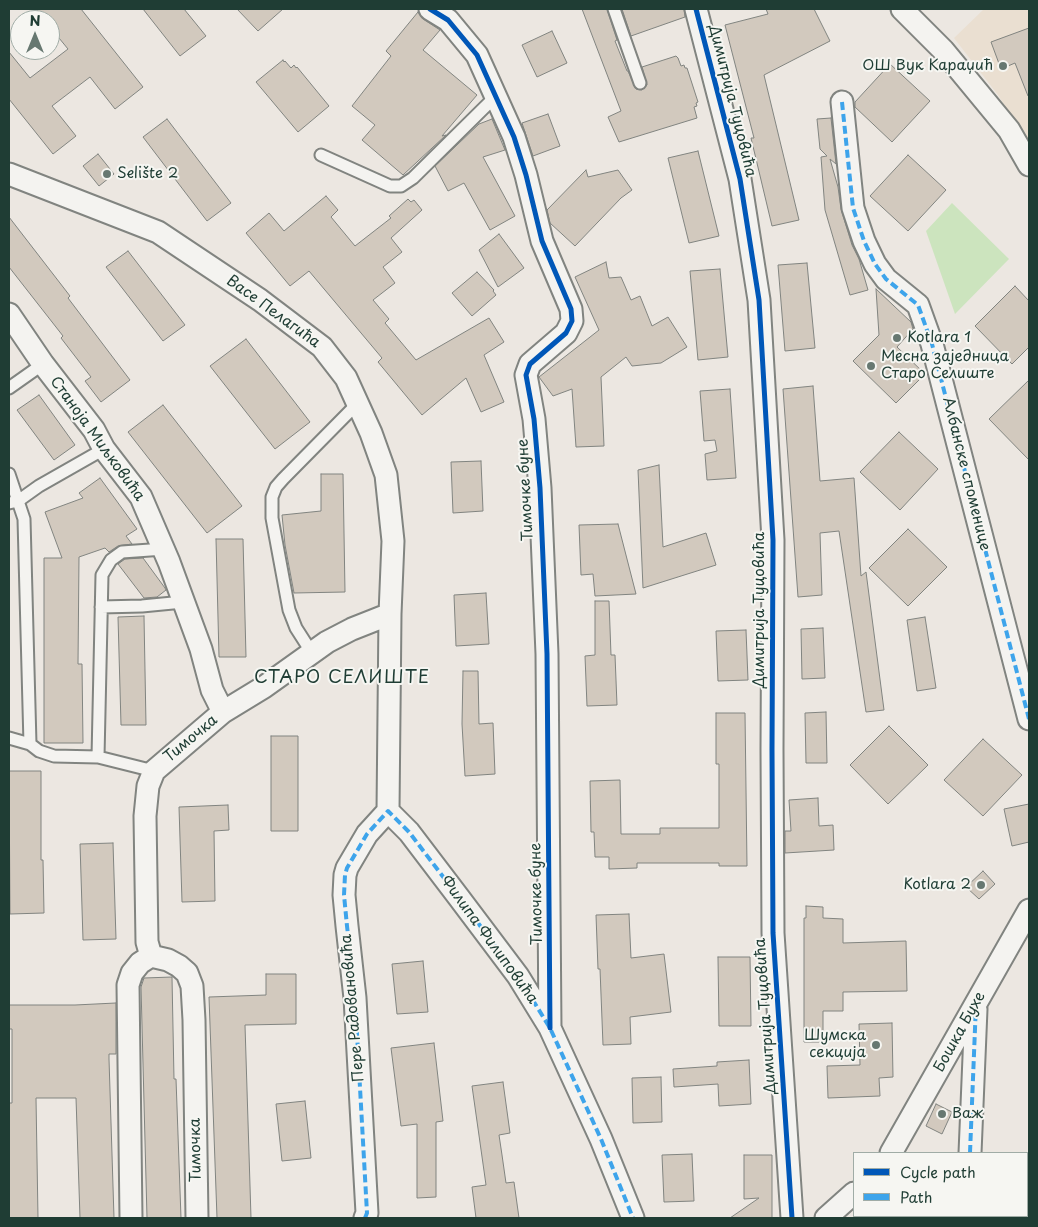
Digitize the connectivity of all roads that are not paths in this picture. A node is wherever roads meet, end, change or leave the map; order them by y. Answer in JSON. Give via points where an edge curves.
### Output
{"nodes":[{"id":1,"x":430,"y":9,"type":"edge"},
{"id":2,"x":614,"y":9,"type":"edge"},
{"id":3,"x":696,"y":9,"type":"edge"},
{"id":4,"x":902,"y":9,"type":"edge"},
{"id":5,"x":640,"y":84,"type":"dead end"},
{"id":6,"x":496,"y":96,"type":"junction"},
{"id":7,"x":842,"y":102,"type":"dead end"},
{"id":8,"x":321,"y":155,"type":"dead end"},
{"id":9,"x":1029,"y":165,"type":"edge"},
{"id":10,"x":9,"y":174,"type":"edge"},
{"id":11,"x":9,"y":314,"type":"edge"},
{"id":12,"x":44,"y":364,"type":"junction"},
{"id":13,"x":9,"y":388,"type":"edge"},
{"id":14,"x":357,"y":404,"type":"junction"},
{"id":15,"x":104,"y":449,"type":"junction"},
{"id":16,"x":9,"y":474,"type":"edge"},
{"id":17,"x":14,"y":502,"type":"edge"},
{"id":18,"x":164,"y":549,"type":"junction"},
{"id":19,"x":183,"y":602,"type":"junction"},
{"id":20,"x":101,"y":607,"type":"junction"},
{"id":21,"x":390,"y":614,"type":"junction"},
{"id":22,"x":312,"y":653,"type":"junction"},
{"id":23,"x":223,"y":712,"type":"junction"},
{"id":24,"x":1029,"y":719,"type":"edge"},
{"id":25,"x":9,"y":738,"type":"edge"},
{"id":26,"x":30,"y":744,"type":"junction"},
{"id":27,"x":98,"y":757,"type":"junction"},
{"id":28,"x":154,"y":771,"type":"junction"},
{"id":29,"x":388,"y":811,"type":"junction"},
{"id":30,"x":1029,"y":910,"type":"edge"},
{"id":31,"x":151,"y":956,"type":"junction"},
{"id":32,"x":976,"y":1004,"type":"junction"},
{"id":33,"x":550,"y":1028,"type":"junction"},
{"id":34,"x":892,"y":1152,"type":"edge"},
{"id":35,"x":970,"y":1152,"type":"edge"},
{"id":36,"x":853,"y":1194,"type":"edge"},
{"id":37,"x":131,"y":1218,"type":"edge"},
{"id":38,"x":197,"y":1218,"type":"edge"},
{"id":39,"x":365,"y":1218,"type":"edge"},
{"id":40,"x":633,"y":1218,"type":"edge"},
{"id":41,"x":792,"y":1218,"type":"edge"},
{"id":42,"x":826,"y":1218,"type":"edge"}],
"edges":[{"from":1,"to":6,"type":"street","name":"Тимочке буне","via":[[448,20],[468,42]]},
{"from":2,"to":5,"type":"lane"},
{"from":3,"to":41,"type":"street","name":"Димитрија Туцовића","via":[[740,179],[759,300],[773,540],[773,933]]},
{"from":4,"to":9,"type":"street","via":[[944,50],[1009,130]]},
{"from":6,"to":8,"type":"lane","via":[[401,186],[390,186]]},
{"from":6,"to":33,"type":"street","name":"Тимочке буне","via":[[514,136],[542,240],[571,309],[572,320],[566,333],[530,364],[526,375],[540,488],[547,654]]},
{"from":7,"to":24,"type":"street","name":"Албанске споменице","via":[[854,208],[864,241],[886,279],[918,305],[932,344]]},
{"from":10,"to":14,"type":"street","name":"Васе Пелагића","via":[[158,232],[260,300],[322,347],[346,378]]},
{"from":11,"to":12,"type":"street","name":"Станоја Миљковића"},
{"from":12,"to":13,"type":"lane"},
{"from":12,"to":15,"type":"street","name":"Станоја Миљковића","via":[[94,430]]},
{"from":14,"to":21,"type":"street","name":"Васе Пелагића","via":[[386,475],[393,541]]},
{"from":14,"to":22,"type":"lane","via":[[283,479],[272,497],[273,526],[289,610]]},
{"from":15,"to":17,"type":"lane"},
{"from":15,"to":18,"type":"street","name":"Станоја Миљковића","via":[[142,497]]},
{"from":16,"to":17,"type":"lane"},
{"from":17,"to":26,"type":"lane","via":[[24,519]]},
{"from":18,"to":19,"type":"street","name":"Станоја Миљковића"},
{"from":18,"to":20,"type":"lane","via":[[122,552],[111,560],[102,575]]},
{"from":19,"to":20,"type":"lane"},
{"from":19,"to":23,"type":"street","name":"Станоја Миљковића","via":[[212,690]]},
{"from":20,"to":27,"type":"lane"},
{"from":21,"to":22,"type":"street","name":"Тимочка","via":[[352,629]]},
{"from":21,"to":29,"type":"street","name":"Васе Пелагића"},
{"from":22,"to":23,"type":"street","name":"Тимочка"},
{"from":23,"to":28,"type":"street","name":"Тимочка"},
{"from":25,"to":26,"type":"lane"},
{"from":26,"to":27,"type":"lane","via":[[54,756]]},
{"from":27,"to":28,"type":"lane"},
{"from":28,"to":31,"type":"street","name":"Тимочка","via":[[148,786],[145,816],[147,942]]},
{"from":29,"to":33,"type":"street","name":"Филипа Филиповића","via":[[408,832],[518,976]]},
{"from":29,"to":39,"type":"street","name":"Пере Радовановића","via":[[367,834],[345,875],[344,895],[356,1018]]},
{"from":30,"to":32,"type":"street","name":"Бошка Бухе"},
{"from":31,"to":37,"type":"street","via":[[132,973],[128,985]]},
{"from":31,"to":38,"type":"street","name":"Тимочка","via":[[179,966],[187,973],[192,986]]},
{"from":32,"to":34,"type":"street","name":"Бошка Бухе"},
{"from":32,"to":35,"type":"street"},
{"from":33,"to":40,"type":"street","name":"Филипа Филиповића"},
{"from":36,"to":42,"type":"street"}]}
